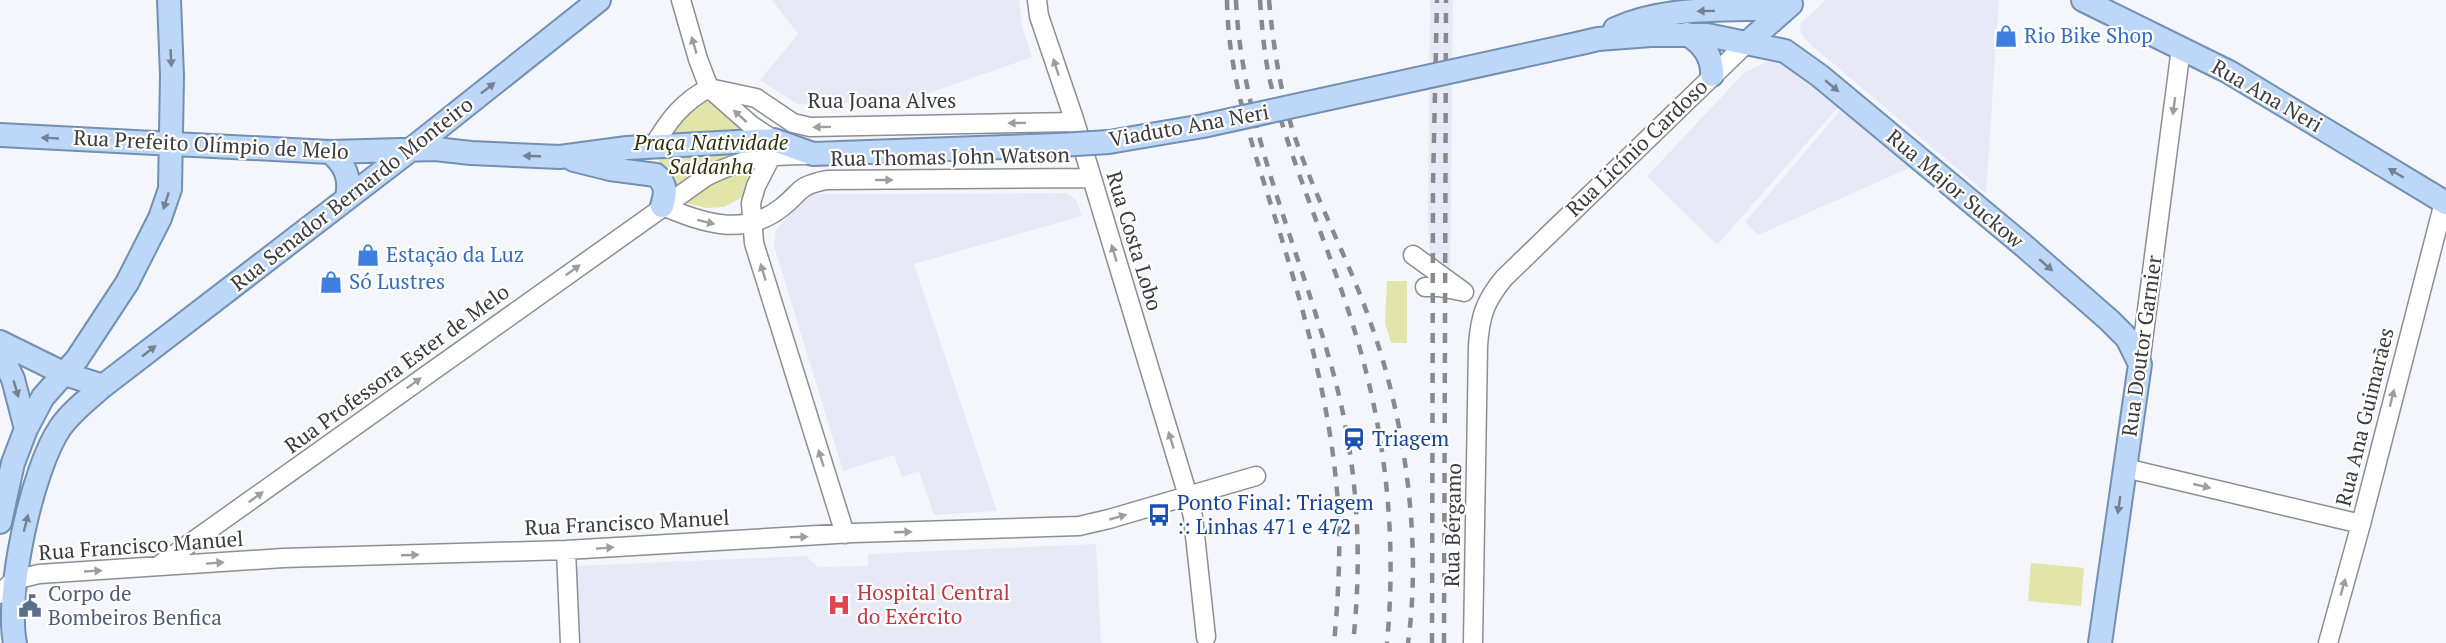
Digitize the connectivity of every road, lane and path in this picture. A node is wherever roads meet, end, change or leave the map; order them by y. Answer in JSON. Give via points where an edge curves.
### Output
{"nodes":[{"id":1,"x":169,"y":0,"type":"edge"},
{"id":2,"x":599,"y":0,"type":"edge"},
{"id":3,"x":681,"y":0,"type":"edge"},
{"id":4,"x":1037,"y":0,"type":"edge"},
{"id":5,"x":2083,"y":0,"type":"edge"},
{"id":6,"x":1790,"y":4,"type":"edge"},
{"id":7,"x":1686,"y":34,"type":"junction"},
{"id":8,"x":1590,"y":41,"type":"junction"},
{"id":9,"x":1748,"y":43,"type":"junction"},
{"id":10,"x":2181,"y":48,"type":"junction"},
{"id":11,"x":1785,"y":51,"type":"junction"},
{"id":12,"x":1712,"y":75,"type":"junction"},
{"id":13,"x":709,"y":88,"type":"junction"},
{"id":14,"x":766,"y":105,"type":"junction"},
{"id":15,"x":1075,"y":122,"type":"junction"},
{"id":16,"x":0,"y":135,"type":"edge"},
{"id":17,"x":769,"y":142,"type":"junction"},
{"id":18,"x":171,"y":143,"type":"junction"},
{"id":19,"x":653,"y":147,"type":"junction"},
{"id":20,"x":409,"y":151,"type":"junction"},
{"id":21,"x":330,"y":152,"type":"junction"},
{"id":22,"x":813,"y":154,"type":"joint"},
{"id":23,"x":560,"y":157,"type":"junction"},
{"id":24,"x":1091,"y":178,"type":"junction"},
{"id":25,"x":347,"y":197,"type":"junction"},
{"id":26,"x":2445,"y":202,"type":"edge"},
{"id":27,"x":662,"y":206,"type":"junction"},
{"id":28,"x":752,"y":222,"type":"junction"},
{"id":29,"x":1413,"y":255,"type":"dead end"},
{"id":30,"x":1425,"y":287,"type":"dead end"},
{"id":31,"x":1464,"y":292,"type":"junction"},
{"id":32,"x":1486,"y":302,"type":"junction"},
{"id":33,"x":0,"y":342,"type":"edge"},
{"id":34,"x":0,"y":352,"type":"edge"},
{"id":35,"x":2140,"y":364,"type":"junction"},
{"id":36,"x":65,"y":374,"type":"junction"},
{"id":37,"x":103,"y":386,"type":"junction"},
{"id":38,"x":26,"y":429,"type":"junction"},
{"id":39,"x":2125,"y":468,"type":"junction"},
{"id":40,"x":1256,"y":476,"type":"dead end"},
{"id":41,"x":1188,"y":496,"type":"junction"},
{"id":42,"x":0,"y":522,"type":"edge"},
{"id":43,"x":2361,"y":524,"type":"junction"},
{"id":44,"x":845,"y":534,"type":"junction"},
{"id":45,"x":566,"y":550,"type":"junction"},
{"id":46,"x":157,"y":567,"type":"junction"},
{"id":47,"x":7,"y":587,"type":"edge"},
{"id":48,"x":1206,"y":637,"type":"dead end"},
{"id":49,"x":15,"y":643,"type":"edge"},
{"id":50,"x":570,"y":643,"type":"edge"},
{"id":51,"x":1473,"y":643,"type":"edge"},
{"id":52,"x":2100,"y":643,"type":"edge"},
{"id":53,"x":2328,"y":643,"type":"edge"}],
"edges":[{"from":1,"to":18,"type":"main road","one_way":true},
{"from":20,"to":2,"type":"main road","name":"Rua Senador Bernardo Monteiro","one_way":true},
{"from":13,"to":3,"type":"street","one_way":true},
{"from":15,"to":4,"type":"street","name":"Rua Costa Lobo","one_way":true},
{"from":5,"to":10,"type":"main road","name":"Rua Ana Neri"},
{"from":6,"to":8,"type":"main road","name":"Viaduto Ana Neri","one_way":true,"via":[[1686,11],[1622,26]]},
{"from":6,"to":9,"type":"main road","name":"Rua Licínio Cardoso"},
{"from":6,"to":11,"type":"main road"},
{"from":7,"to":8,"type":"main road","name":"Viaduto Ana Neri"},
{"from":7,"to":9,"type":"main road","name":"Viaduto Ana Neri"},
{"from":7,"to":12,"type":"main road","via":[[1709,57]]},
{"from":8,"to":22,"type":"main road","name":"Viaduto Ana Neri","bridge":true,"via":[[1203,126],[1109,142]]},
{"from":9,"to":11,"type":"main road","name":"Rua Major Suckow"},
{"from":9,"to":12,"type":"street","name":"Rua Licínio Cardoso"},
{"from":26,"to":10,"type":"main road","name":"Rua Ana Neri","one_way":true,"via":[[2260,90]]},
{"from":10,"to":35,"type":"street","name":"Rua Doutor Garnier","one_way":true},
{"from":11,"to":35,"type":"main road","name":"Rua Major Suckow","one_way":true,"via":[[1839,91],[2109,320],[2127,338]]},
{"from":12,"to":32,"type":"street","name":"Rua Licínio Cardoso","via":[[1504,278]]},
{"from":13,"to":14,"type":"street","name":"Rua Joana Alves"},
{"from":17,"to":13,"type":"street","one_way":true},
{"from":13,"to":19,"type":"street","via":[[679,108]]},
{"from":15,"to":14,"type":"street","name":"Rua Joana Alves","one_way":true,"via":[[810,127],[794,123]]},
{"from":14,"to":17,"type":"street"},
{"from":15,"to":24,"type":"street","name":"Rua Costa Lobo"},
{"from":18,"to":16,"type":"main road","name":"Rua Prefeito Olímpio de Melo","one_way":true},
{"from":17,"to":19,"type":"main road","name":"Rua Prefeito Olímpio de Melo"},
{"from":17,"to":22,"type":"main road","name":"Rua Prefeito Olímpio de Melo"},
{"from":17,"to":27,"type":"street"},
{"from":17,"to":28,"type":"street","via":[[751,204]]},
{"from":18,"to":21,"type":"main road","name":"Rua Prefeito Olímpio de Melo"},
{"from":18,"to":36,"type":"main road","one_way":true,"via":[[170,189],[160,218],[127,282]]},
{"from":19,"to":23,"type":"main road","name":"Rua Prefeito Olímpio de Melo"},
{"from":20,"to":21,"type":"main road","name":"Rua Prefeito Olímpio de Melo"},
{"from":23,"to":20,"type":"main road","name":"Rua Prefeito Olímpio de Melo","one_way":true,"via":[[435,149]]},
{"from":20,"to":25,"type":"main road","name":"Rua Senador Bernardo Monteiro"},
{"from":21,"to":25,"type":"main road","via":[[348,177]]},
{"from":23,"to":27,"type":"main road","via":[[656,175],[666,193]]},
{"from":28,"to":24,"type":"street","name":"Rua Thomas John Watson","one_way":true,"via":[[781,208],[805,185],[827,180]]},
{"from":41,"to":24,"type":"street","name":"Rua Costa Lobo","one_way":true},
{"from":37,"to":25,"type":"main road","name":"Rua Senador Bernardo Monteiro","one_way":true},
{"from":43,"to":26,"type":"street","name":"Rua Ana Guimarães","one_way":true},
{"from":27,"to":28,"type":"street","one_way":true,"via":[[713,225]]},
{"from":46,"to":27,"type":"street","name":"Rua Professora Ester de Melo","one_way":true},
{"from":44,"to":28,"type":"street","one_way":true,"via":[[754,243]]},
{"from":29,"to":31,"type":"street"},
{"from":30,"to":31,"type":"street"},
{"from":31,"to":32,"type":"street"},
{"from":32,"to":51,"type":"street","name":"Rua Bérgamo","via":[[1478,346]]},
{"from":33,"to":36,"type":"main road"},
{"from":34,"to":38,"type":"main road","one_way":true,"via":[[13,379]]},
{"from":35,"to":39,"type":"main road","name":"Rua Doutor Garnier"},
{"from":36,"to":37,"type":"main road"},
{"from":36,"to":38,"type":"main road","via":[[43,398]]},
{"from":47,"to":37,"type":"main road","name":"Rua Senador Bernardo Monteiro","one_way":true,"via":[[47,453],[66,420]]},
{"from":38,"to":42,"type":"main road","via":[[13,463]]},
{"from":39,"to":43,"type":"street","one_way":true},
{"from":39,"to":52,"type":"main road","name":"Rua Doutor Garnier","one_way":true},
{"from":40,"to":41,"type":"street","name":"Rua Francisco Manuel"},
{"from":44,"to":41,"type":"street","name":"Rua Francisco Manuel","one_way":true,"via":[[1079,526]]},
{"from":41,"to":48,"type":"street","name":"Rua Costa Lobo"},
{"from":53,"to":43,"type":"street","name":"Rua Ana Guimarães","one_way":true},
{"from":45,"to":44,"type":"street","name":"Rua Francisco Manuel","one_way":true},
{"from":46,"to":45,"type":"street","name":"Rua Francisco Manuel","one_way":true,"via":[[283,558]]},
{"from":45,"to":50,"type":"street"},
{"from":47,"to":46,"type":"street","name":"Rua Francisco Manuel","one_way":true,"via":[[39,574]]},
{"from":47,"to":49,"type":"main road","name":"Rua Senador Bernardo Monteiro"}]}
